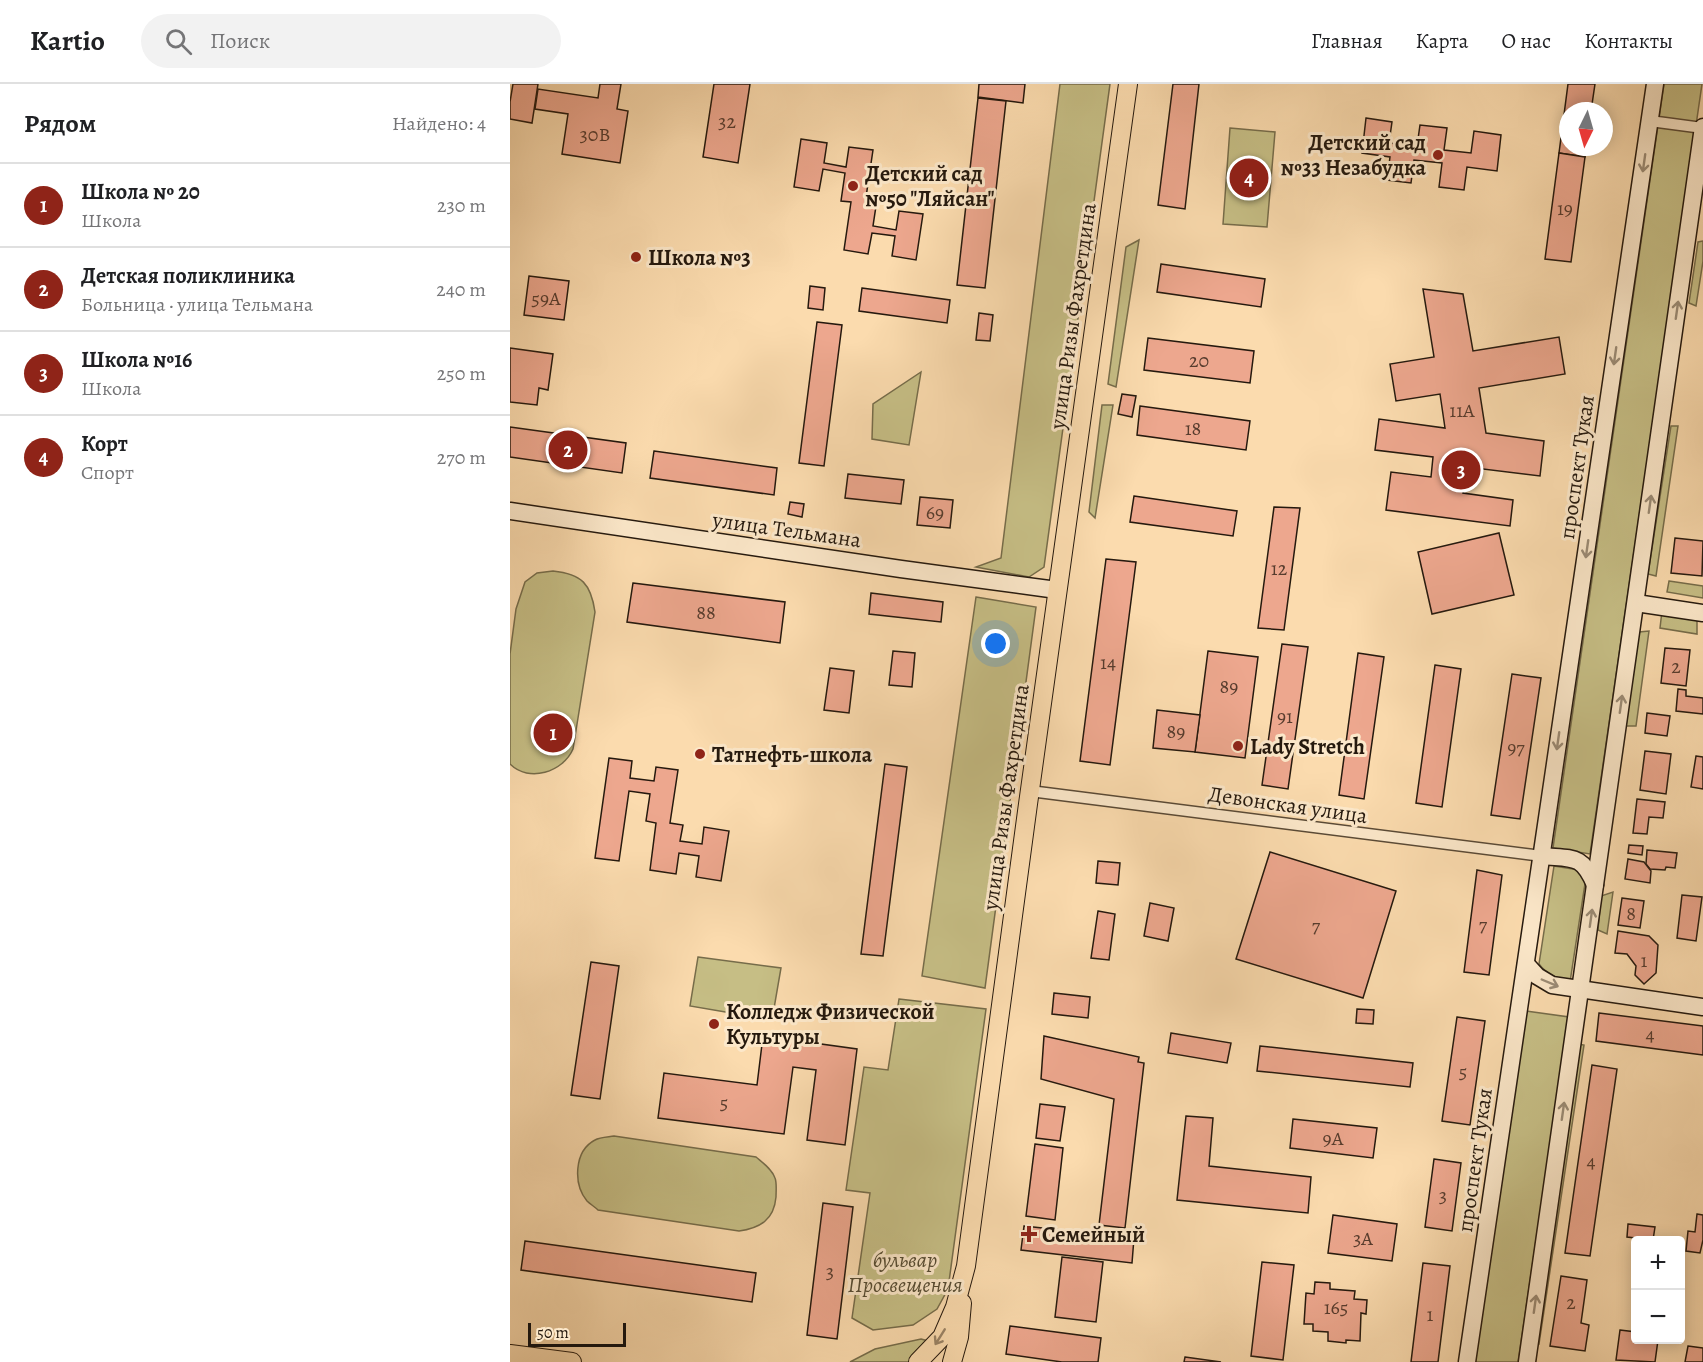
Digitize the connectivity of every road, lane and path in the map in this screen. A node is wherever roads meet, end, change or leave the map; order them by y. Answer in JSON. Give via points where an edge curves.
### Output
{"nodes":[{"id":1,"x":1128,"y":84,"type":"edge"},
{"id":2,"x":1655,"y":84,"type":"edge"},
{"id":3,"x":1650,"y":121,"type":"junction"},
{"id":4,"x":1703,"y":128,"type":"edge"},
{"id":5,"x":510,"y":511,"type":"edge"},
{"id":6,"x":1057,"y":590,"type":"junction"},
{"id":7,"x":1636,"y":603,"type":"junction"},
{"id":8,"x":1703,"y":613,"type":"edge"},
{"id":9,"x":1030,"y":791,"type":"junction"},
{"id":10,"x":1542,"y":856,"type":"junction"},
{"id":11,"x":1595,"y":885,"type":"junction"},
{"id":12,"x":1526,"y":964,"type":"junction"},
{"id":13,"x":1581,"y":989,"type":"junction"},
{"id":14,"x":1703,"y":1007,"type":"edge"},
{"id":15,"x":966,"y":1266,"type":"junction"},
{"id":16,"x":510,"y":1354,"type":"edge"},
{"id":17,"x":572,"y":1362,"type":"edge"},
{"id":18,"x":918,"y":1362,"type":"edge"},
{"id":19,"x":952,"y":1362,"type":"edge"},
{"id":20,"x":1467,"y":1362,"type":"edge"},
{"id":21,"x":1527,"y":1362,"type":"edge"}],
"edges":[{"from":1,"to":6,"type":"main road","name":"улица Ризы Фахретдина"},
{"from":2,"to":3,"type":"main road","name":"проспект Тукая"},
{"from":3,"to":4,"type":"street"},
{"from":3,"to":10,"type":"main road","name":"проспект Тукая","one_way":true},
{"from":7,"to":4,"type":"main road","one_way":true},
{"from":5,"to":6,"type":"main road","name":"улица Тельмана"},
{"from":6,"to":9,"type":"main road","name":"улица Ризы Фахретдина"},
{"from":7,"to":8,"type":"main road"},
{"from":11,"to":7,"type":"main road","one_way":true},
{"from":9,"to":10,"type":"street","name":"Девонская улица"},
{"from":9,"to":15,"type":"main road","name":"улица Ризы Фахретдина"},
{"from":10,"to":11,"type":"main road","via":[[1579,860]]},
{"from":10,"to":12,"type":"main road","name":"проспект Тукая"},
{"from":13,"to":11,"type":"main road","one_way":true},
{"from":12,"to":13,"type":"main road","one_way":true,"via":[[1546,982]]},
{"from":12,"to":20,"type":"main road","name":"проспект Тукая"},
{"from":13,"to":14,"type":"main road"},
{"from":21,"to":13,"type":"main road","one_way":true},
{"from":15,"to":18,"type":"main road","name":"улица Ризы Фахретдина","one_way":true,"via":[[942,1337]]},
{"from":15,"to":19,"type":"main road","via":[[959,1337]]},
{"from":16,"to":17,"type":"main road"}]}
